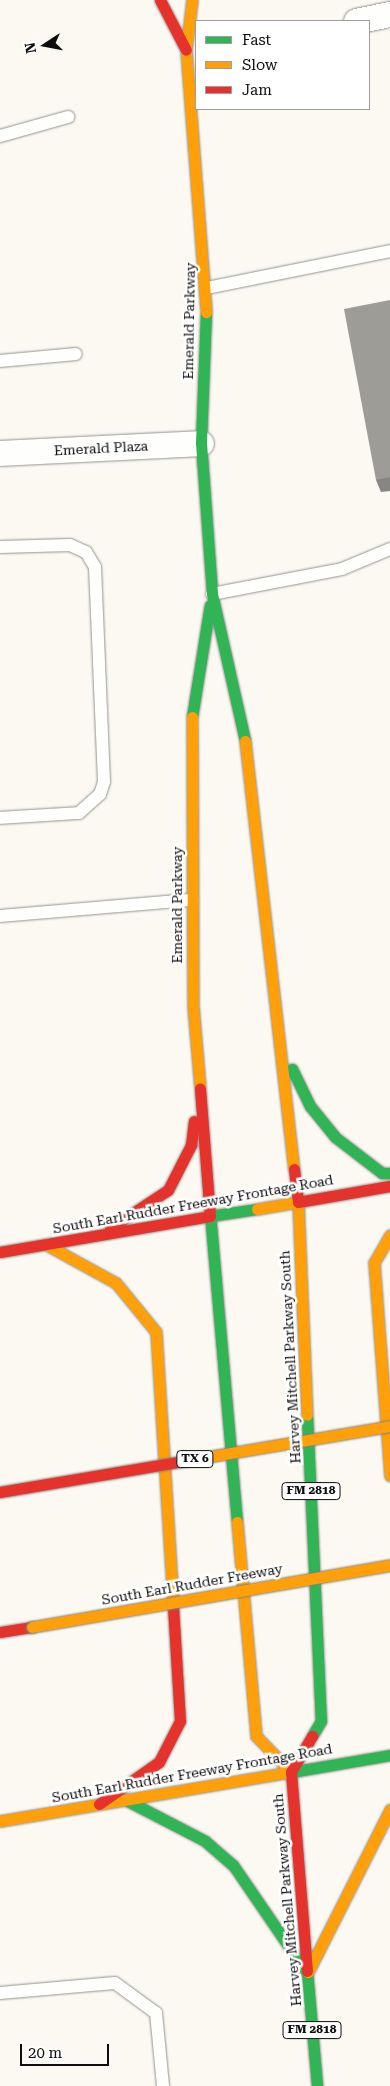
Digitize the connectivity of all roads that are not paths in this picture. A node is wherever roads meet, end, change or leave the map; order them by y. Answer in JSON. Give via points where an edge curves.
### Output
{"nodes":[{"id":1,"x":160,"y":0,"type":"edge"},
{"id":2,"x":192,"y":0,"type":"edge"},
{"id":3,"x":390,"y":14,"type":"edge"},
{"id":4,"x":361,"y":20,"type":"edge"},
{"id":5,"x":191,"y":49,"type":"edge"},
{"id":6,"x":195,"y":109,"type":"edge"},
{"id":7,"x":195,"y":110,"type":"edge"},
{"id":8,"x":68,"y":117,"type":"dead end"},
{"id":9,"x":0,"y":136,"type":"edge"},
{"id":10,"x":390,"y":251,"type":"edge"},
{"id":11,"x":207,"y":288,"type":"junction"},
{"id":12,"x":76,"y":354,"type":"dead end"},
{"id":13,"x":0,"y":361,"type":"edge"},
{"id":14,"x":202,"y":443,"type":"junction"},
{"id":15,"x":0,"y":453,"type":"edge"},
{"id":16,"x":0,"y":547,"type":"edge"},
{"id":17,"x":390,"y":549,"type":"edge"},
{"id":18,"x":212,"y":594,"type":"junction"},
{"id":19,"x":0,"y":818,"type":"edge"},
{"id":20,"x":192,"y":900,"type":"junction"},
{"id":21,"x":0,"y":916,"type":"edge"},
{"id":22,"x":284,"y":1052,"type":"junction"},
{"id":23,"x":198,"y":1094,"type":"junction"},
{"id":24,"x":390,"y":1173,"type":"edge"},
{"id":25,"x":390,"y":1186,"type":"edge"},
{"id":26,"x":298,"y":1202,"type":"junction"},
{"id":27,"x":210,"y":1216,"type":"junction"},
{"id":28,"x":100,"y":1235,"type":"junction"},
{"id":29,"x":390,"y":1235,"type":"edge"},
{"id":30,"x":44,"y":1244,"type":"junction"},
{"id":31,"x":0,"y":1252,"type":"edge"},
{"id":32,"x":390,"y":1426,"type":"edge"},
{"id":33,"x":390,"y":1475,"type":"edge"},
{"id":34,"x":0,"y":1492,"type":"edge"},
{"id":35,"x":390,"y":1565,"type":"edge"},
{"id":36,"x":0,"y":1632,"type":"edge"},
{"id":37,"x":390,"y":1755,"type":"edge"},
{"id":38,"x":291,"y":1772,"type":"junction"},
{"id":39,"x":126,"y":1800,"type":"junction"},
{"id":40,"x":99,"y":1804,"type":"junction"},
{"id":41,"x":390,"y":1810,"type":"edge"},
{"id":42,"x":0,"y":1821,"type":"edge"},
{"id":43,"x":308,"y":1974,"type":"junction"},
{"id":44,"x":0,"y":1993,"type":"edge"},
{"id":45,"x":163,"y":2086,"type":"edge"},
{"id":46,"x":316,"y":2086,"type":"edge"}],
"edges":[{"from":1,"to":5,"type":"main road","name":"Emerald Parkway"},
{"from":2,"to":5,"type":"main road","name":"Emerald Parkway"},
{"from":3,"to":4,"type":"street"},
{"from":5,"to":6,"type":"main road","name":"Emerald Parkway"},
{"from":7,"to":11,"type":"main road","name":"Emerald Parkway"},
{"from":8,"to":9,"type":"lane"},
{"from":10,"to":11,"type":"lane"},
{"from":11,"to":14,"type":"main road","name":"Emerald Parkway"},
{"from":12,"to":13,"type":"lane"},
{"from":14,"to":15,"type":"street","name":"Emerald Plaza"},
{"from":14,"to":18,"type":"main road","name":"Emerald Parkway"},
{"from":16,"to":19,"type":"lane","via":[[70,545],[86,552],[95,567],[104,782],[100,794],[79,813]]},
{"from":17,"to":18,"type":"lane","via":[[342,569]]},
{"from":18,"to":20,"type":"main road","name":"Emerald Parkway","via":[[191,720]]},
{"from":18,"to":22,"type":"main road","name":"Emerald Parkway","via":[[241,712]]},
{"from":20,"to":21,"type":"lane"},
{"from":20,"to":23,"type":"main road","name":"Emerald Parkway"},
{"from":22,"to":24,"type":"main road","via":[[310,1106],[335,1137],[382,1173]]},
{"from":22,"to":26,"type":"main road","name":"Emerald Parkway"},
{"from":23,"to":27,"type":"main road","name":"Emerald Parkway"},
{"from":23,"to":28,"type":"main road","via":[[191,1145],[168,1190]]},
{"from":25,"to":26,"type":"main road","name":"South Earl Rudder Freeway Frontage Road"},
{"from":26,"to":27,"type":"main road","name":"South Earl Rudder Freeway Frontage Road"},
{"from":26,"to":38,"type":"main road","name":"Harvey Mitchell Parkway South","number":"FM 2818","via":[[321,1721]]},
{"from":27,"to":28,"type":"main road","name":"South Earl Rudder Freeway Frontage Road"},
{"from":27,"to":38,"type":"main road","via":[[256,1736]]},
{"from":28,"to":30,"type":"main road","name":"South Earl Rudder Freeway Frontage Road"},
{"from":29,"to":33,"type":"main road","via":[[374,1264]]},
{"from":30,"to":31,"type":"main road","name":"South Earl Rudder Freeway Frontage Road"},
{"from":30,"to":40,"type":"main road","via":[[116,1283],[156,1332],[180,1721],[159,1762]]},
{"from":32,"to":34,"type":"main road","number":"TX 6","bridge":true},
{"from":35,"to":36,"type":"main road","name":"South Earl Rudder Freeway","bridge":true},
{"from":37,"to":38,"type":"main road","name":"South Earl Rudder Freeway Frontage Road"},
{"from":38,"to":39,"type":"main road","name":"South Earl Rudder Freeway Frontage Road"},
{"from":38,"to":43,"type":"main road","name":"Harvey Mitchell Parkway South","number":"FM 2818"},
{"from":39,"to":40,"type":"main road","name":"South Earl Rudder Freeway Frontage Road"},
{"from":39,"to":43,"type":"main road","via":[[205,1841],[232,1865]]},
{"from":40,"to":42,"type":"main road","name":"South Earl Rudder Freeway Frontage Road"},
{"from":41,"to":43,"type":"main road"},
{"from":43,"to":46,"type":"main road","name":"Harvey Mitchell Parkway South","number":"FM 2818"},
{"from":44,"to":45,"type":"lane","via":[[115,1982],[156,2013]]}]}
